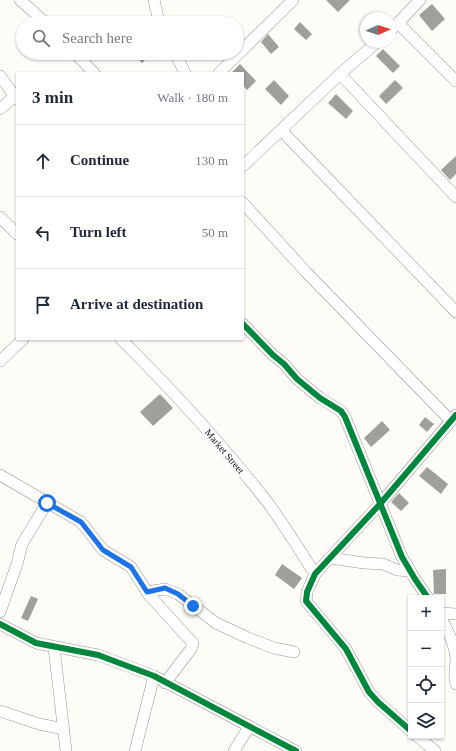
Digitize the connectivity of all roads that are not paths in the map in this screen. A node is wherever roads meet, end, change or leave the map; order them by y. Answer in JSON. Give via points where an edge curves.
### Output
{"nodes":[{"id":1,"x":20,"y":0,"type":"edge"},
{"id":2,"x":154,"y":0,"type":"edge"},
{"id":3,"x":293,"y":0,"type":"edge"},
{"id":4,"x":420,"y":0,"type":"edge"},
{"id":5,"x":38,"y":16,"type":"edge"},
{"id":6,"x":158,"y":16,"type":"edge"},
{"id":7,"x":396,"y":25,"type":"edge"},
{"id":8,"x":396,"y":29,"type":"edge"},
{"id":9,"x":244,"y":48,"type":"edge"},
{"id":10,"x":370,"y":48,"type":"edge"},
{"id":11,"x":82,"y":60,"type":"edge"},
{"id":12,"x":179,"y":60,"type":"edge"},
{"id":13,"x":232,"y":60,"type":"edge"},
{"id":14,"x":93,"y":72,"type":"edge"},
{"id":15,"x":185,"y":72,"type":"edge"},
{"id":16,"x":220,"y":72,"type":"edge"},
{"id":17,"x":340,"y":74,"type":"junction"},
{"id":18,"x":0,"y":76,"type":"edge"},
{"id":19,"x":456,"y":81,"type":"edge"},
{"id":20,"x":16,"y":98,"type":"edge"},
{"id":21,"x":0,"y":109,"type":"edge"},
{"id":22,"x":281,"y":130,"type":"junction"},
{"id":23,"x":244,"y":165,"type":"edge"},
{"id":24,"x":456,"y":197,"type":"edge"},
{"id":25,"x":244,"y":204,"type":"edge"},
{"id":26,"x":0,"y":217,"type":"edge"},
{"id":27,"x":16,"y":233,"type":"edge"},
{"id":28,"x":456,"y":312,"type":"edge"},
{"id":29,"x":244,"y":325,"type":"edge"},
{"id":30,"x":23,"y":340,"type":"edge"},
{"id":31,"x":122,"y":340,"type":"edge"},
{"id":32,"x":2,"y":354,"type":"edge"},
{"id":33,"x":453,"y":417,"type":"edge"},
{"id":34,"x":0,"y":475,"type":"edge"},
{"id":35,"x":47,"y":503,"type":"junction"},
{"id":36,"x":380,"y":504,"type":"junction"},
{"id":37,"x":330,"y":558,"type":"junction"},
{"id":38,"x":410,"y":571,"type":"junction"},
{"id":39,"x":316,"y":574,"type":"junction"},
{"id":40,"x":147,"y":592,"type":"junction"},
{"id":41,"x":426,"y":595,"type":"edge"},
{"id":42,"x":0,"y":612,"type":"edge"},
{"id":43,"x":444,"y":613,"type":"edge"},
{"id":44,"x":456,"y":614,"type":"edge"},
{"id":45,"x":0,"y":624,"type":"edge"},
{"id":46,"x":444,"y":624,"type":"edge"},
{"id":47,"x":54,"y":647,"type":"junction"},
{"id":48,"x":294,"y":652,"type":"dead end"},
{"id":49,"x":154,"y":676,"type":"junction"},
{"id":50,"x":165,"y":683,"type":"junction"},
{"id":51,"x":456,"y":684,"type":"edge"},
{"id":52,"x":0,"y":711,"type":"edge"},
{"id":53,"x":249,"y":727,"type":"junction"},
{"id":54,"x":64,"y":729,"type":"junction"},
{"id":55,"x":408,"y":729,"type":"edge"},
{"id":56,"x":421,"y":739,"type":"edge"},
{"id":57,"x":66,"y":751,"type":"edge"},
{"id":58,"x":135,"y":751,"type":"edge"},
{"id":59,"x":234,"y":751,"type":"edge"},
{"id":60,"x":296,"y":751,"type":"edge"},
{"id":61,"x":435,"y":751,"type":"edge"}],
"edges":[{"from":1,"to":5,"type":"street"},
{"from":2,"to":6,"type":"street"},
{"from":3,"to":9,"type":"street"},
{"from":4,"to":7,"type":"street"},
{"from":8,"to":19,"type":"street"},
{"from":10,"to":17,"type":"street"},
{"from":11,"to":14,"type":"street"},
{"from":12,"to":15,"type":"street"},
{"from":13,"to":16,"type":"street"},
{"from":17,"to":22,"type":"street"},
{"from":17,"to":24,"type":"street"},
{"from":18,"to":20,"type":"street"},
{"from":20,"to":21,"type":"street"},
{"from":22,"to":23,"type":"street"},
{"from":22,"to":28,"type":"street"},
{"from":25,"to":33,"type":"street","via":[[306,272]]},
{"from":26,"to":27,"type":"street"},
{"from":29,"to":36,"type":"street","via":[[297,379],[341,411]]},
{"from":30,"to":32,"type":"street"},
{"from":31,"to":39,"type":"street","name":"Market Street","via":[[184,403],[220,445],[268,504]]},
{"from":33,"to":36,"type":"street"},
{"from":34,"to":35,"type":"street"},
{"from":35,"to":40,"type":"street","via":[[81,522],[103,550],[131,567]]},
{"from":35,"to":42,"type":"street","via":[[22,544]]},
{"from":36,"to":37,"type":"street"},
{"from":36,"to":38,"type":"street"},
{"from":37,"to":38,"type":"street","via":[[383,564],[397,570]]},
{"from":37,"to":39,"type":"street"},
{"from":38,"to":41,"type":"street"},
{"from":39,"to":55,"type":"street","via":[[307,592],[306,601],[346,649],[369,692],[382,707]]},
{"from":40,"to":48,"type":"street","via":[[165,588],[178,594],[216,623],[274,648]]},
{"from":40,"to":50,"type":"street","via":[[193,643]]},
{"from":43,"to":44,"type":"street"},
{"from":45,"to":47,"type":"street","via":[[36,643]]},
{"from":46,"to":51,"type":"street","via":[[454,642]]},
{"from":47,"to":49,"type":"street","via":[[98,654]]},
{"from":47,"to":54,"type":"street"},
{"from":49,"to":50,"type":"street"},
{"from":49,"to":58,"type":"street"},
{"from":50,"to":53,"type":"street"},
{"from":52,"to":54,"type":"street"},
{"from":53,"to":59,"type":"street"},
{"from":53,"to":60,"type":"street"},
{"from":54,"to":57,"type":"street"},
{"from":56,"to":61,"type":"street"}]}
